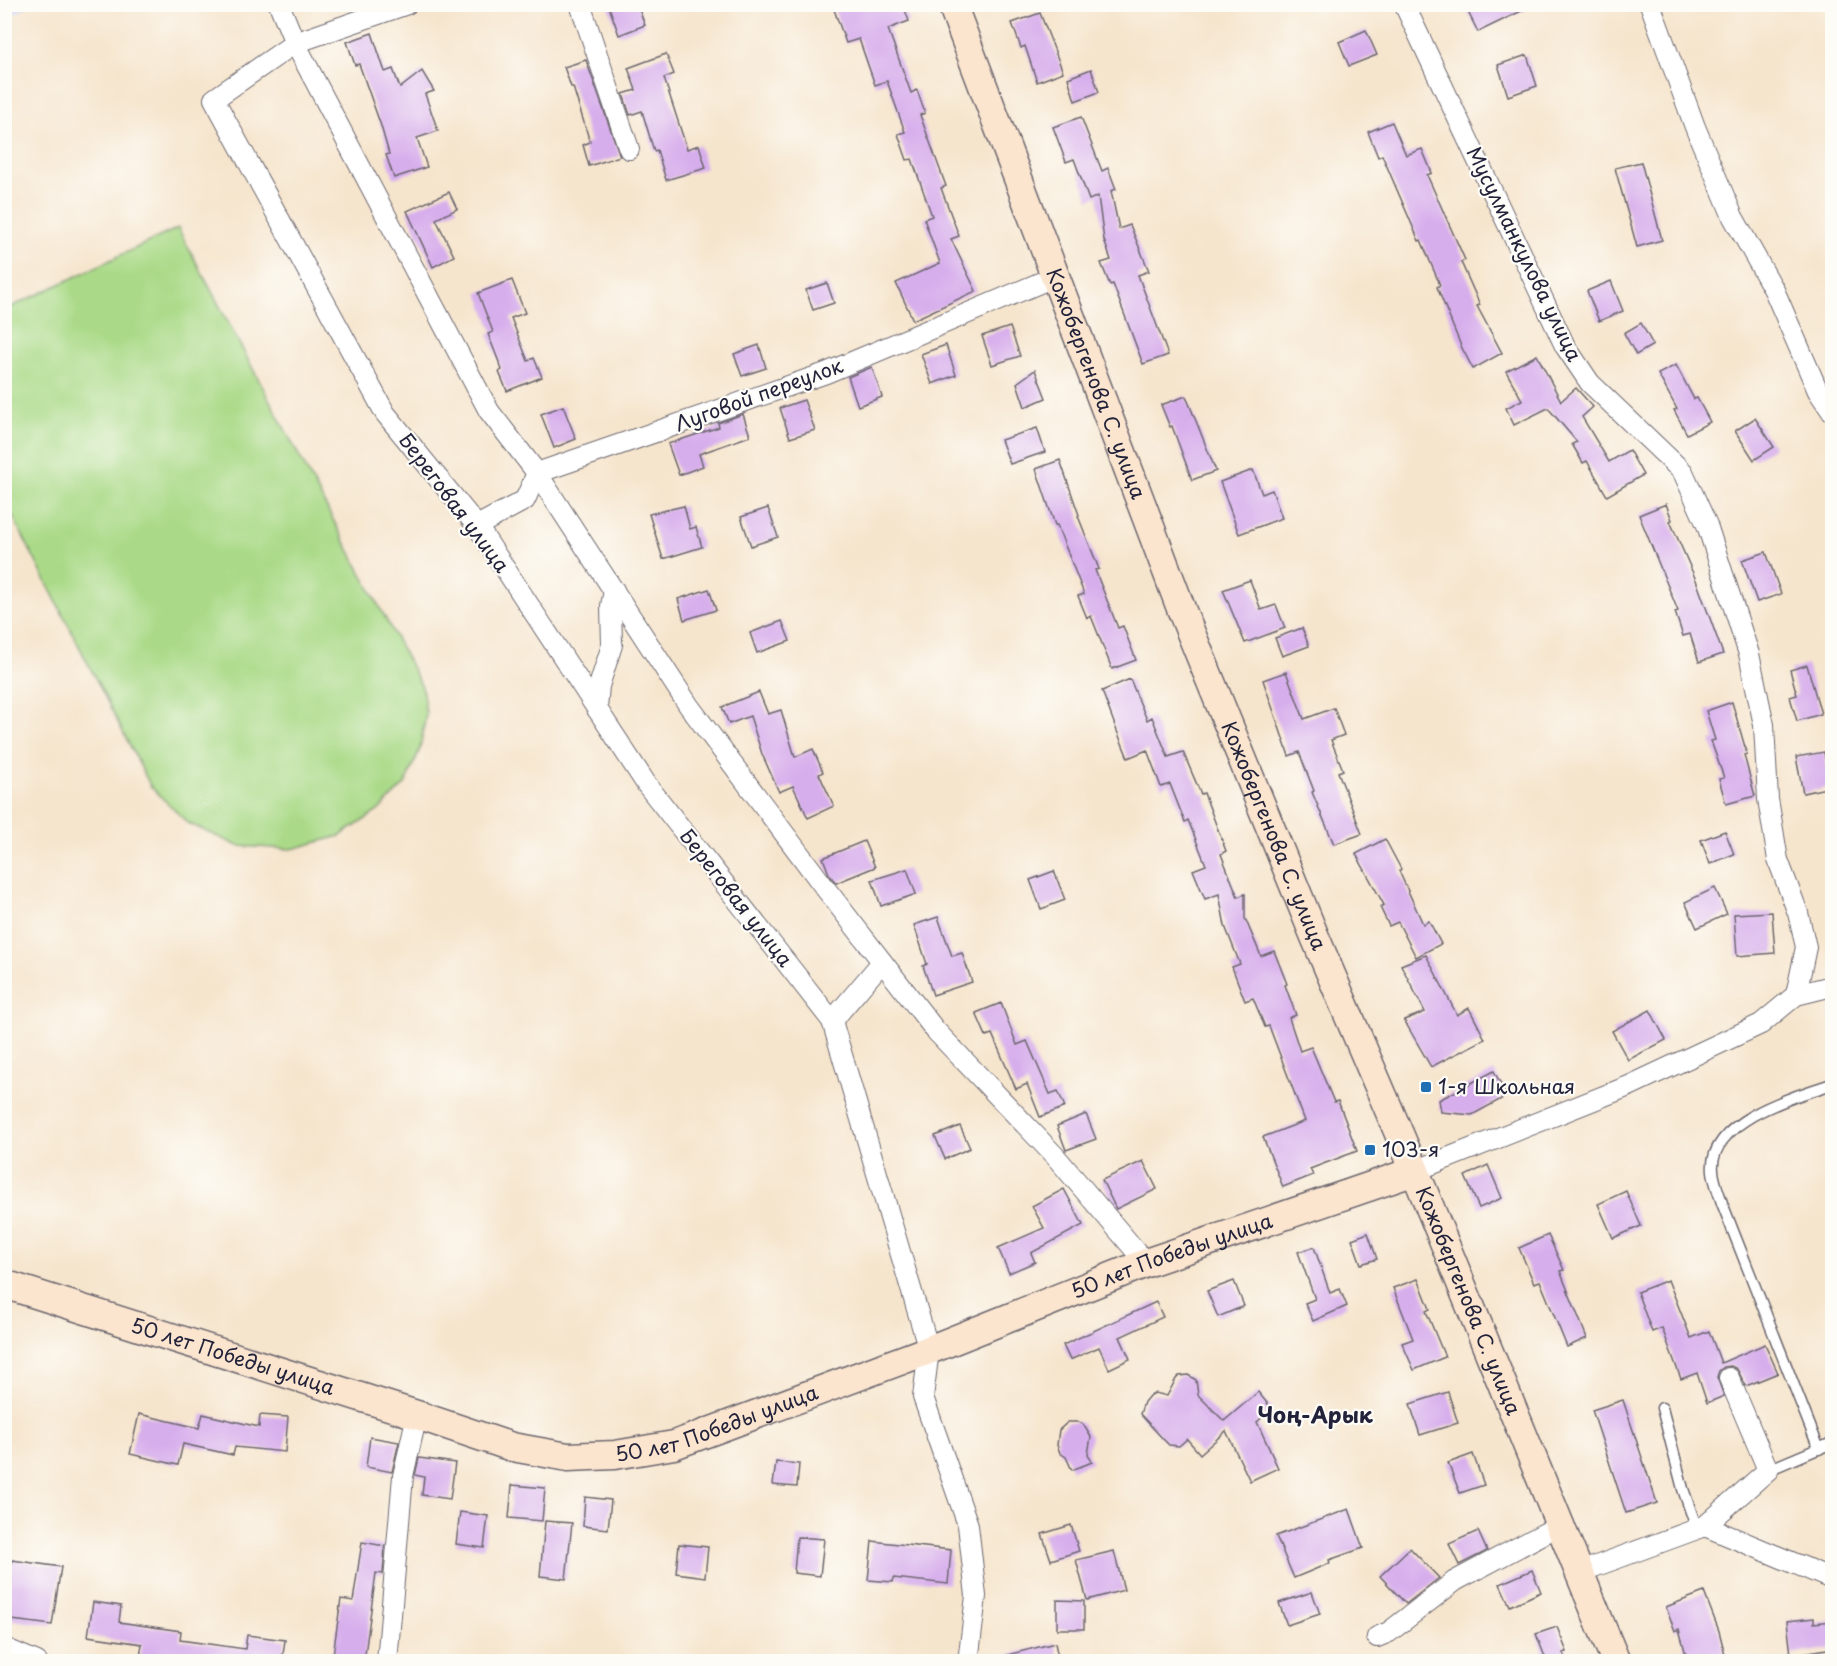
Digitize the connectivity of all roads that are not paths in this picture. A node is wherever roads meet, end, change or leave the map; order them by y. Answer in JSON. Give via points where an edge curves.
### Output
{"nodes":[{"id":1,"x":279,"y":4,"type":"edge"},
{"id":2,"x":407,"y":4,"type":"edge"},
{"id":3,"x":580,"y":4,"type":"edge"},
{"id":4,"x":952,"y":4,"type":"edge"},
{"id":5,"x":1404,"y":4,"type":"edge"},
{"id":6,"x":1650,"y":4,"type":"edge"},
{"id":7,"x":295,"y":43,"type":"junction"},
{"id":8,"x":628,"y":149,"type":"dead end"},
{"id":9,"x":1056,"y":276,"type":"junction"},
{"id":10,"x":1833,"y":412,"type":"edge"},
{"id":11,"x":537,"y":473,"type":"junction"},
{"id":12,"x":477,"y":526,"type":"junction"},
{"id":13,"x":614,"y":590,"type":"junction"},
{"id":14,"x":597,"y":708,"type":"junction"},
{"id":15,"x":882,"y":962,"type":"junction"},
{"id":16,"x":1833,"y":986,"type":"edge"},
{"id":17,"x":1796,"y":995,"type":"junction"},
{"id":18,"x":832,"y":1021,"type":"junction"},
{"id":19,"x":1833,"y":1084,"type":"edge"},
{"id":20,"x":1415,"y":1171,"type":"junction"},
{"id":21,"x":1146,"y":1263,"type":"junction"},
{"id":22,"x":4,"y":1284,"type":"edge"},
{"id":23,"x":929,"y":1350,"type":"junction"},
{"id":24,"x":1728,"y":1378,"type":"dead end"},
{"id":25,"x":1662,"y":1408,"type":"dead end"},
{"id":26,"x":417,"y":1415,"type":"junction"},
{"id":27,"x":1833,"y":1443,"type":"edge"},
{"id":28,"x":1819,"y":1449,"type":"junction"},
{"id":29,"x":1768,"y":1470,"type":"junction"},
{"id":30,"x":1560,"y":1525,"type":"junction"},
{"id":31,"x":1701,"y":1528,"type":"junction"},
{"id":32,"x":1580,"y":1572,"type":"junction"},
{"id":33,"x":1833,"y":1579,"type":"edge"},
{"id":34,"x":1377,"y":1637,"type":"dead end"},
{"id":35,"x":4,"y":1648,"type":"edge"},
{"id":36,"x":37,"y":1662,"type":"edge"},
{"id":37,"x":387,"y":1662,"type":"edge"},
{"id":38,"x":968,"y":1662,"type":"edge"},
{"id":39,"x":1616,"y":1662,"type":"edge"}],
"edges":[{"from":1,"to":7,"type":"street"},
{"from":2,"to":7,"type":"street"},
{"from":3,"to":8,"type":"street"},
{"from":4,"to":9,"type":"main road","name":"Кожобергенова С. улица"},
{"from":5,"to":17,"type":"street","name":"Мусулманкулова улица","via":[[1564,345],[1590,383],[1683,472],[1707,525],[1749,654],[1764,725],[1768,799],[1778,860],[1806,947]]},
{"from":6,"to":10,"type":"street","via":[[1733,217],[1774,290],[1818,391]]},
{"from":7,"to":11,"type":"street","via":[[489,411]]},
{"from":7,"to":12,"type":"street","name":"Береговая улица","via":[[214,99],[385,413]]},
{"from":9,"to":11,"type":"street","name":"Луговой переулок","via":[[826,373]]},
{"from":9,"to":20,"type":"main road","name":"Кожобергенова С. улица","via":[[1187,621]]},
{"from":11,"to":12,"type":"street","via":[[525,500]]},
{"from":11,"to":13,"type":"street"},
{"from":12,"to":14,"type":"street","name":"Береговая улица"},
{"from":13,"to":14,"type":"street","via":[[612,645],[599,686]]},
{"from":13,"to":15,"type":"street","via":[[689,706]]},
{"from":14,"to":18,"type":"street","name":"Береговая улица","via":[[647,785]]},
{"from":15,"to":18,"type":"street"},
{"from":15,"to":21,"type":"street","via":[[935,1030],[1056,1157]]},
{"from":16,"to":17,"type":"street"},
{"from":17,"to":20,"type":"street","via":[[1761,1024],[1640,1081]]},
{"from":18,"to":23,"type":"street","name":"Береговая улица"},
{"from":19,"to":28,"type":"lane","via":[[1751,1116],[1729,1132],[1715,1150],[1713,1171]]},
{"from":20,"to":21,"type":"main road","name":"50 лет Победы улица"},
{"from":20,"to":30,"type":"main road","name":"Кожобергенова С. улица"},
{"from":21,"to":23,"type":"main road","name":"50 лет Победы улица"},
{"from":22,"to":26,"type":"main road","name":"50 лет Победы улица"},
{"from":23,"to":26,"type":"main road","name":"50 лет Победы улица","via":[[674,1444],[615,1455],[568,1457],[512,1448]]},
{"from":23,"to":38,"type":"street","name":"Береговая улица","via":[[923,1397],[968,1526],[976,1596]]},
{"from":24,"to":29,"type":"street"},
{"from":25,"to":31,"type":"lane","via":[[1683,1489]]},
{"from":26,"to":37,"type":"street","via":[[403,1476]]},
{"from":27,"to":28,"type":"lane"},
{"from":28,"to":29,"type":"lane"},
{"from":29,"to":31,"type":"street"},
{"from":30,"to":32,"type":"main road","name":"Кожобергенова С. улица"},
{"from":30,"to":34,"type":"street","via":[[1455,1581]]},
{"from":31,"to":32,"type":"street"},
{"from":31,"to":33,"type":"street"},
{"from":32,"to":39,"type":"main road","name":"Кожобергенова С. улица"},
{"from":35,"to":36,"type":"street"}]}
